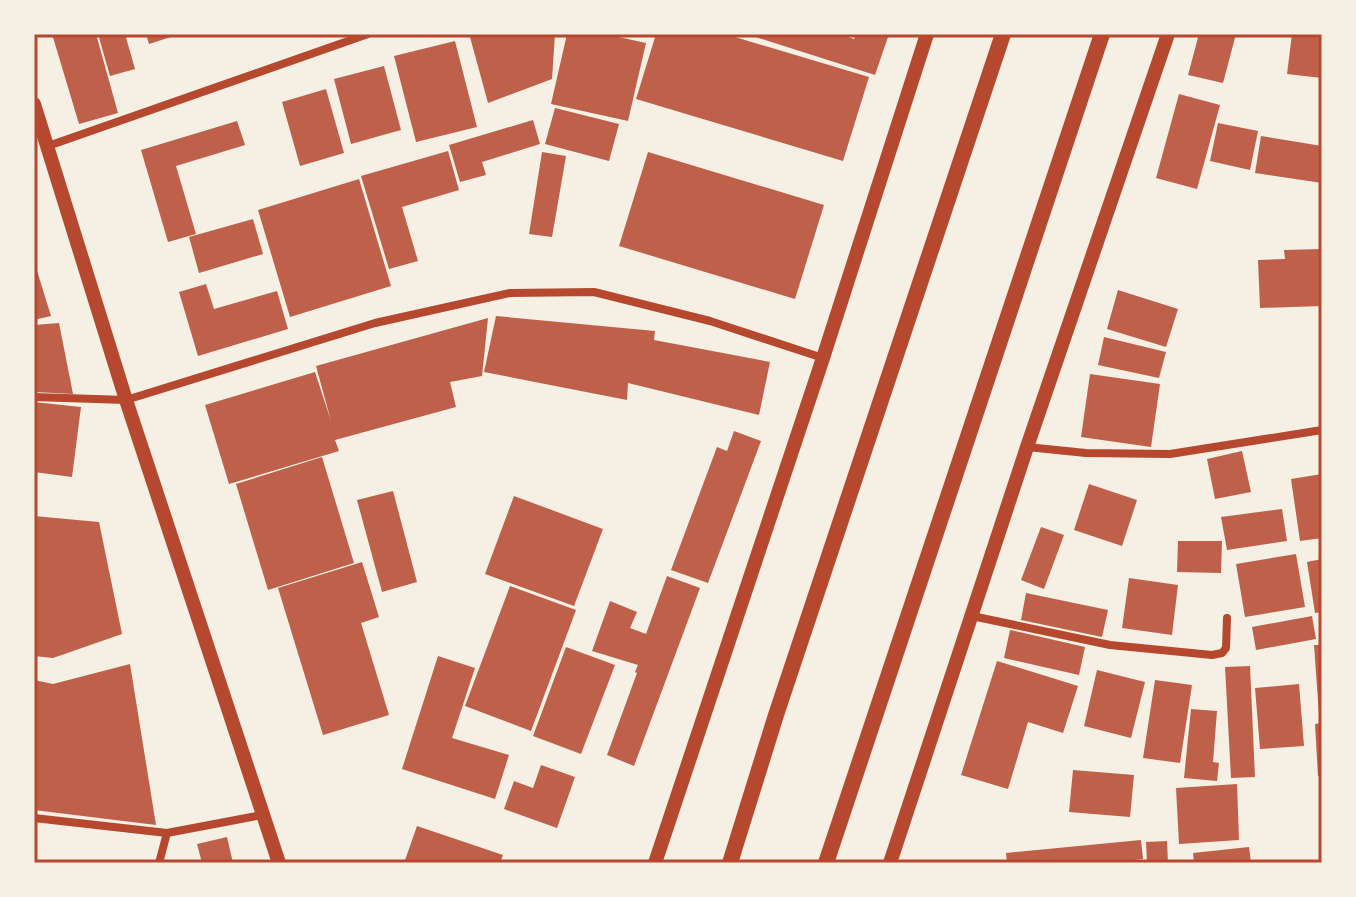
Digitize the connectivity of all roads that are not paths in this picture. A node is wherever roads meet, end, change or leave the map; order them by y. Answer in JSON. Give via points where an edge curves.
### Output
{"nodes":[{"id":1,"x":368,"y":34,"type":"edge"},
{"id":2,"x":927,"y":34,"type":"edge"},
{"id":3,"x":1003,"y":34,"type":"edge"},
{"id":4,"x":1102,"y":34,"type":"edge"},
{"id":5,"x":1168,"y":34,"type":"edge"},
{"id":6,"x":34,"y":104,"type":"edge"},
{"id":7,"x":48,"y":146,"type":"junction"},
{"id":8,"x":823,"y":358,"type":"junction"},
{"id":9,"x":34,"y":397,"type":"edge"},
{"id":10,"x":126,"y":400,"type":"junction"},
{"id":11,"x":1322,"y":430,"type":"edge"},
{"id":12,"x":1027,"y":447,"type":"junction"},
{"id":13,"x":972,"y":616,"type":"junction"},
{"id":14,"x":1227,"y":618,"type":"dead end"},
{"id":15,"x":262,"y":815,"type":"junction"},
{"id":16,"x":34,"y":818,"type":"edge"},
{"id":17,"x":167,"y":833,"type":"junction"},
{"id":18,"x":159,"y":863,"type":"edge"},
{"id":19,"x":279,"y":863,"type":"edge"},
{"id":20,"x":655,"y":863,"type":"edge"},
{"id":21,"x":730,"y":863,"type":"edge"},
{"id":22,"x":826,"y":863,"type":"edge"},
{"id":23,"x":890,"y":863,"type":"edge"}],
"edges":[{"from":1,"to":7,"type":"street"},
{"from":2,"to":8,"type":"street"},
{"from":3,"to":21,"type":"main road"},
{"from":4,"to":22,"type":"main road"},
{"from":5,"to":12,"type":"street"},
{"from":6,"to":7,"type":"street"},
{"from":7,"to":10,"type":"street"},
{"from":8,"to":10,"type":"street","via":[[710,321],[594,292],[510,293],[375,323]]},
{"from":8,"to":20,"type":"street"},
{"from":9,"to":10,"type":"street"},
{"from":10,"to":15,"type":"street"},
{"from":11,"to":12,"type":"street","via":[[1170,454]]},
{"from":12,"to":13,"type":"street"},
{"from":13,"to":14,"type":"street","via":[[1110,645],[1212,655],[1226,648]]},
{"from":13,"to":23,"type":"street"},
{"from":15,"to":17,"type":"street"},
{"from":15,"to":19,"type":"street"},
{"from":16,"to":17,"type":"street"},
{"from":17,"to":18,"type":"street"}]}
